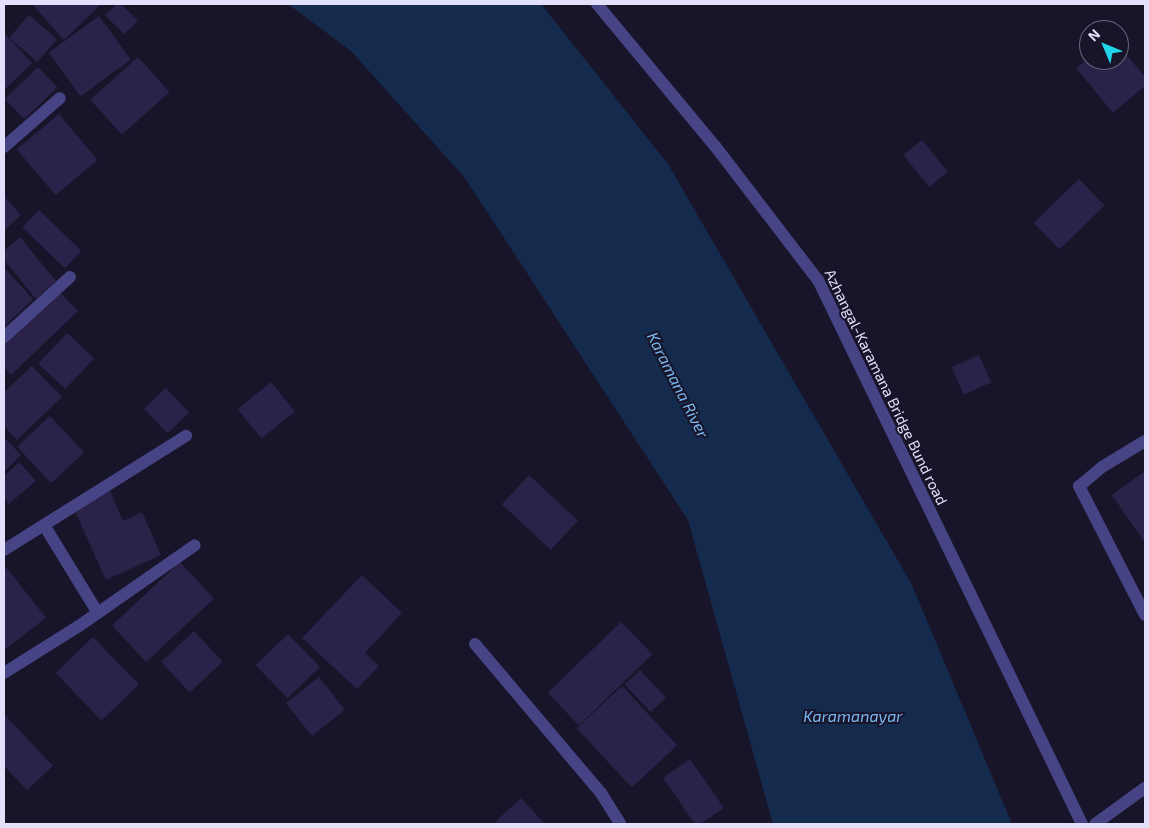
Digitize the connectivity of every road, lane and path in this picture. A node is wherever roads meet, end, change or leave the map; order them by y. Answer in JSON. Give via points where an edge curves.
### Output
{"nodes":[{"id":1,"x":597,"y":4,"type":"edge"},
{"id":2,"x":60,"y":98,"type":"dead end"},
{"id":3,"x":4,"y":147,"type":"edge"},
{"id":4,"x":70,"y":277,"type":"dead end"},
{"id":5,"x":4,"y":337,"type":"edge"},
{"id":6,"x":186,"y":436,"type":"dead end"},
{"id":7,"x":1145,"y":441,"type":"edge"},
{"id":8,"x":44,"y":525,"type":"junction"},
{"id":9,"x":195,"y":545,"type":"dead end"},
{"id":10,"x":4,"y":550,"type":"edge"},
{"id":11,"x":98,"y":613,"type":"junction"},
{"id":12,"x":1145,"y":615,"type":"edge"},
{"id":13,"x":476,"y":644,"type":"dead end"},
{"id":14,"x":4,"y":673,"type":"edge"},
{"id":15,"x":1145,"y":788,"type":"edge"},
{"id":16,"x":620,"y":824,"type":"edge"},
{"id":17,"x":1082,"y":824,"type":"edge"},
{"id":18,"x":1095,"y":824,"type":"edge"}],
"edges":[{"from":1,"to":17,"type":"street","name":"Azhangal-Karamana Bridge Bund road","via":[[715,146],[818,280]]},
{"from":2,"to":3,"type":"street"},
{"from":4,"to":5,"type":"street"},
{"from":6,"to":8,"type":"street"},
{"from":7,"to":12,"type":"street","via":[[1102,467],[1080,486]]},
{"from":8,"to":10,"type":"street"},
{"from":8,"to":11,"type":"street"},
{"from":9,"to":11,"type":"street"},
{"from":11,"to":14,"type":"street"},
{"from":13,"to":16,"type":"street","via":[[600,793]]},
{"from":15,"to":18,"type":"street"}]}
